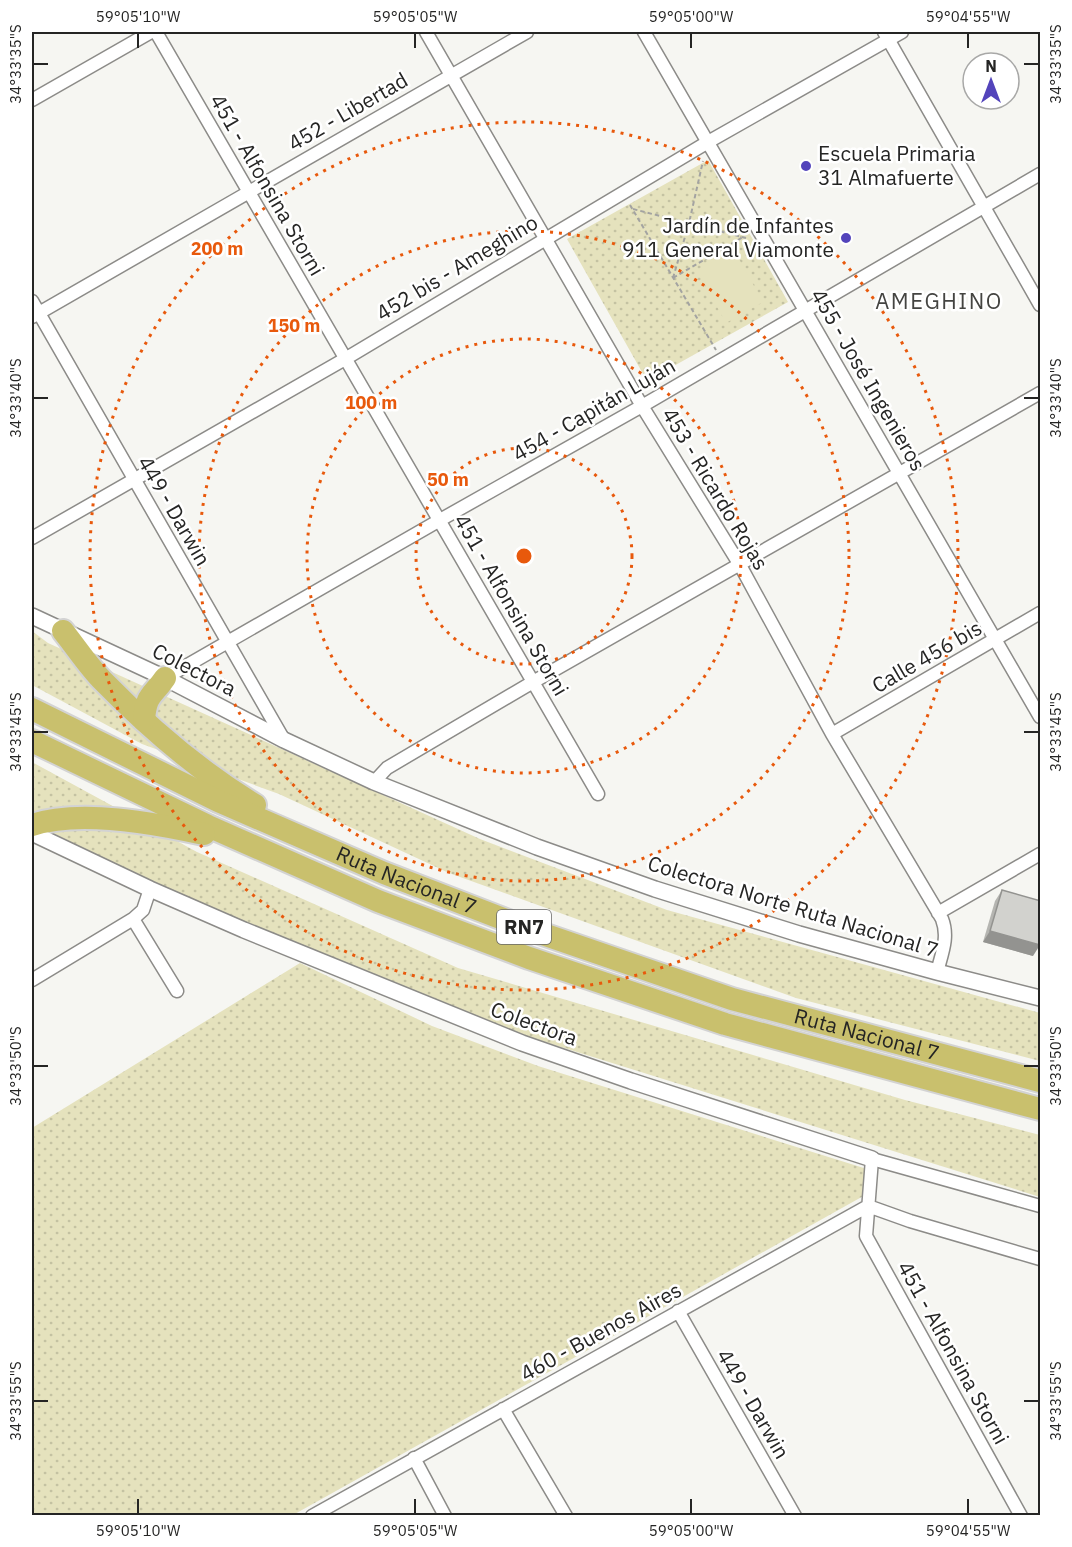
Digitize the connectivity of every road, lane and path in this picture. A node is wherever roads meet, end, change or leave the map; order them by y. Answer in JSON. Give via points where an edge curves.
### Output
{"nodes":[{"id":1,"x":151,"y":32,"type":"edge"},
{"id":2,"x":156,"y":32,"type":"edge"},
{"id":3,"x":426,"y":32,"type":"edge"},
{"id":4,"x":527,"y":32,"type":"edge"},
{"id":5,"x":644,"y":32,"type":"edge"},
{"id":6,"x":902,"y":32,"type":"edge"},
{"id":7,"x":886,"y":35,"type":"edge"},
{"id":8,"x":451,"y":75,"type":"junction"},
{"id":9,"x":32,"y":100,"type":"edge"},
{"id":10,"x":708,"y":142,"type":"junction"},
{"id":11,"x":1041,"y":174,"type":"edge"},
{"id":12,"x":249,"y":192,"type":"junction"},
{"id":13,"x":622,"y":192,"type":"junction"},
{"id":14,"x":985,"y":207,"type":"junction"},
{"id":15,"x":633,"y":209,"type":"junction"},
{"id":16,"x":689,"y":223,"type":"junction"},
{"id":17,"x":744,"y":237,"type":"junction"},
{"id":18,"x":545,"y":238,"type":"junction"},
{"id":19,"x":765,"y":243,"type":"junction"},
{"id":20,"x":673,"y":278,"type":"junction"},
{"id":21,"x":32,"y":301,"type":"edge"},
{"id":22,"x":1041,"y":305,"type":"edge"},
{"id":23,"x":805,"y":311,"type":"junction"},
{"id":24,"x":35,"y":315,"type":"edge"},
{"id":25,"x":345,"y":359,"type":"junction"},
{"id":26,"x":722,"y":360,"type":"junction"},
{"id":27,"x":1041,"y":393,"type":"edge"},
{"id":28,"x":642,"y":406,"type":"junction"},
{"id":29,"x":900,"y":473,"type":"junction"},
{"id":30,"x":134,"y":479,"type":"junction"},
{"id":31,"x":440,"y":520,"type":"junction"},
{"id":32,"x":32,"y":538,"type":"edge"},
{"id":33,"x":740,"y":565,"type":"junction"},
{"id":34,"x":1041,"y":613,"type":"edge"},
{"id":35,"x":32,"y":616,"type":"edge"},
{"id":36,"x":63,"y":631,"type":"junction"},
{"id":37,"x":995,"y":640,"type":"junction"},
{"id":38,"x":227,"y":644,"type":"junction"},
{"id":39,"x":165,"y":678,"type":"junction"},
{"id":40,"x":533,"y":682,"type":"junction"},
{"id":41,"x":32,"y":709,"type":"edge"},
{"id":42,"x":1041,"y":717,"type":"edge"},
{"id":43,"x":144,"y":720,"type":"junction"},
{"id":44,"x":832,"y":734,"type":"junction"},
{"id":45,"x":284,"y":740,"type":"junction"},
{"id":46,"x":32,"y":741,"type":"edge"},
{"id":47,"x":374,"y":782,"type":"junction"},
{"id":48,"x":598,"y":794,"type":"dead end"},
{"id":49,"x":32,"y":825,"type":"edge"},
{"id":50,"x":32,"y":833,"type":"edge"},
{"id":51,"x":252,"y":845,"type":"junction"},
{"id":52,"x":537,"y":847,"type":"joint"},
{"id":53,"x":326,"y":848,"type":"junction"},
{"id":54,"x":1041,"y":854,"type":"edge"},
{"id":55,"x":150,"y":889,"type":"junction"},
{"id":56,"x":938,"y":913,"type":"junction"},
{"id":57,"x":132,"y":919,"type":"junction"},
{"id":58,"x":937,"y":972,"type":"junction"},
{"id":59,"x":32,"y":980,"type":"edge"},
{"id":60,"x":177,"y":991,"type":"dead end"},
{"id":61,"x":1041,"y":998,"type":"edge"},
{"id":62,"x":1041,"y":1081,"type":"edge"},
{"id":63,"x":1041,"y":1109,"type":"edge"},
{"id":64,"x":872,"y":1159,"type":"junction"},
{"id":65,"x":867,"y":1206,"type":"junction"},
{"id":66,"x":1041,"y":1206,"type":"edge"},
{"id":67,"x":1041,"y":1259,"type":"edge"},
{"id":68,"x":678,"y":1311,"type":"junction"},
{"id":69,"x":503,"y":1409,"type":"junction"},
{"id":70,"x":414,"y":1458,"type":"junction"},
{"id":71,"x":312,"y":1515,"type":"edge"},
{"id":72,"x":445,"y":1515,"type":"edge"},
{"id":73,"x":566,"y":1515,"type":"edge"},
{"id":74,"x":795,"y":1515,"type":"edge"},
{"id":75,"x":1021,"y":1515,"type":"edge"}],
"edges":[{"from":1,"to":9,"type":"street"},
{"from":2,"to":12,"type":"street","name":"451 - Alfonsina Storni"},
{"from":3,"to":8,"type":"street","name":"453 - Ricardo Rojas"},
{"from":4,"to":8,"type":"street","name":"452 - Libertad"},
{"from":5,"to":10,"type":"street","name":"455 - José Ingenieros"},
{"from":6,"to":7,"type":"street","name":"452 bis - Ameghino"},
{"from":7,"to":10,"type":"street","name":"452 bis - Ameghino"},
{"from":7,"to":14,"type":"street"},
{"from":8,"to":12,"type":"street","name":"452 - Libertad"},
{"from":8,"to":18,"type":"street","name":"453 - Ricardo Rojas"},
{"from":10,"to":13,"type":"street","name":"452 bis - Ameghino"},
{"from":10,"to":16,"type":"path"},
{"from":10,"to":19,"type":"street","name":"455 - José Ingenieros"},
{"from":11,"to":14,"type":"street","name":"454 - Capitán Luján"},
{"from":12,"to":24,"type":"street","name":"452 - Libertad"},
{"from":12,"to":25,"type":"street","name":"451 - Alfonsina Storni"},
{"from":13,"to":15,"type":"path"},
{"from":13,"to":18,"type":"street","name":"452 bis - Ameghino"},
{"from":14,"to":22,"type":"street"},
{"from":14,"to":23,"type":"street","name":"454 - Capitán Luján"},
{"from":15,"to":16,"type":"path"},
{"from":15,"to":20,"type":"path"},
{"from":16,"to":17,"type":"path"},
{"from":16,"to":20,"type":"path"},
{"from":17,"to":19,"type":"path"},
{"from":17,"to":20,"type":"path"},
{"from":18,"to":25,"type":"street","name":"452 bis - Ameghino"},
{"from":18,"to":28,"type":"street","name":"453 - Ricardo Rojas"},
{"from":19,"to":23,"type":"street","name":"455 - José Ingenieros"},
{"from":20,"to":26,"type":"path"},
{"from":21,"to":24,"type":"street","name":"449 - Darwin"},
{"from":23,"to":26,"type":"street","name":"454 - Capitán Luján"},
{"from":23,"to":29,"type":"street","name":"455 - José Ingenieros"},
{"from":24,"to":30,"type":"street","name":"449 - Darwin"},
{"from":25,"to":30,"type":"street","name":"452 bis - Ameghino"},
{"from":25,"to":31,"type":"street","name":"451 - Alfonsina Storni"},
{"from":26,"to":28,"type":"street","name":"454 - Capitán Luján"},
{"from":27,"to":29,"type":"street"},
{"from":28,"to":31,"type":"street","name":"454 - Capitán Luján"},
{"from":28,"to":33,"type":"street","name":"453 - Ricardo Rojas"},
{"from":29,"to":33,"type":"street"},
{"from":29,"to":37,"type":"street","name":"455 - José Ingenieros"},
{"from":30,"to":32,"type":"street","name":"452 bis - Ameghino"},
{"from":30,"to":38,"type":"street","name":"449 - Darwin"},
{"from":31,"to":38,"type":"street","name":"454 - Capitán Luján"},
{"from":31,"to":40,"type":"street","name":"451 - Alfonsina Storni"},
{"from":33,"to":40,"type":"street"},
{"from":33,"to":44,"type":"street","name":"453 - Ricardo Rojas"},
{"from":34,"to":37,"type":"street","name":"Calle 456 bis"},
{"from":35,"to":36,"type":"street","name":"Colectora"},
{"from":36,"to":39,"type":"street","name":"Colectora"},
{"from":36,"to":43,"type":"highway","via":[[101,679]]},
{"from":37,"to":42,"type":"street","name":"455 - José Ingenieros"},
{"from":37,"to":44,"type":"street","name":"Calle 456 bis"},
{"from":38,"to":39,"type":"street","name":"454 - Capitán Luján"},
{"from":38,"to":45,"type":"street","name":"449 - Darwin"},
{"from":39,"to":43,"type":"highway","via":[[148,697]]},
{"from":39,"to":45,"type":"street","name":"Colectora"},
{"from":40,"to":47,"type":"street","via":[[387,768]]},
{"from":40,"to":48,"type":"street","name":"451 - Alfonsina Storni"},
{"from":41,"to":53,"type":"highway","name":"Ruta Nacional 7","number":"RN7","via":[[218,801]]},
{"from":43,"to":53,"type":"highway","via":[[208,774]]},
{"from":44,"to":56,"type":"street","name":"453 - Ricardo Rojas"},
{"from":45,"to":47,"type":"street","name":"Colectora"},
{"from":46,"to":51,"type":"highway","name":"Ruta Nacional 7","number":"RN7"},
{"from":47,"to":52,"type":"street","name":"Colectora"},
{"from":49,"to":51,"type":"highway","via":[[97,818],[179,828]]},
{"from":50,"to":55,"type":"street","name":"Colectora"},
{"from":51,"to":63,"type":"highway","name":"Ruta Nacional 7","number":"RN7","via":[[378,901],[714,1021]]},
{"from":52,"to":58,"type":"street","name":"Colectora Norte Ruta Nacional 7","via":[[655,890]]},
{"from":53,"to":62,"type":"highway","name":"Ruta Nacional 7","number":"RN7","via":[[537,932],[732,999]]},
{"from":54,"to":56,"type":"street"},
{"from":55,"to":57,"type":"street","via":[[143,910]]},
{"from":55,"to":64,"type":"street","name":"Colectora","via":[[522,1043]]},
{"from":56,"to":58,"type":"street","name":"453 - Ricardo Rojas","via":[[946,938]]},
{"from":57,"to":59,"type":"street"},
{"from":57,"to":60,"type":"street"},
{"from":58,"to":61,"type":"street","name":"Colectora Norte Ruta Nacional 7"},
{"from":64,"to":65,"type":"street"},
{"from":64,"to":66,"type":"street","name":"Colectora"},
{"from":65,"to":67,"type":"street"},
{"from":65,"to":68,"type":"street","name":"460 - Buenos Aires"},
{"from":65,"to":75,"type":"street","name":"451 - Alfonsina Storni","via":[[866,1236]]},
{"from":68,"to":69,"type":"street","name":"460 - Buenos Aires"},
{"from":68,"to":74,"type":"street","name":"449 - Darwin"},
{"from":69,"to":70,"type":"street","name":"460 - Buenos Aires"},
{"from":69,"to":73,"type":"street"},
{"from":70,"to":71,"type":"street","name":"460 - Buenos Aires"},
{"from":70,"to":72,"type":"street"}]}
